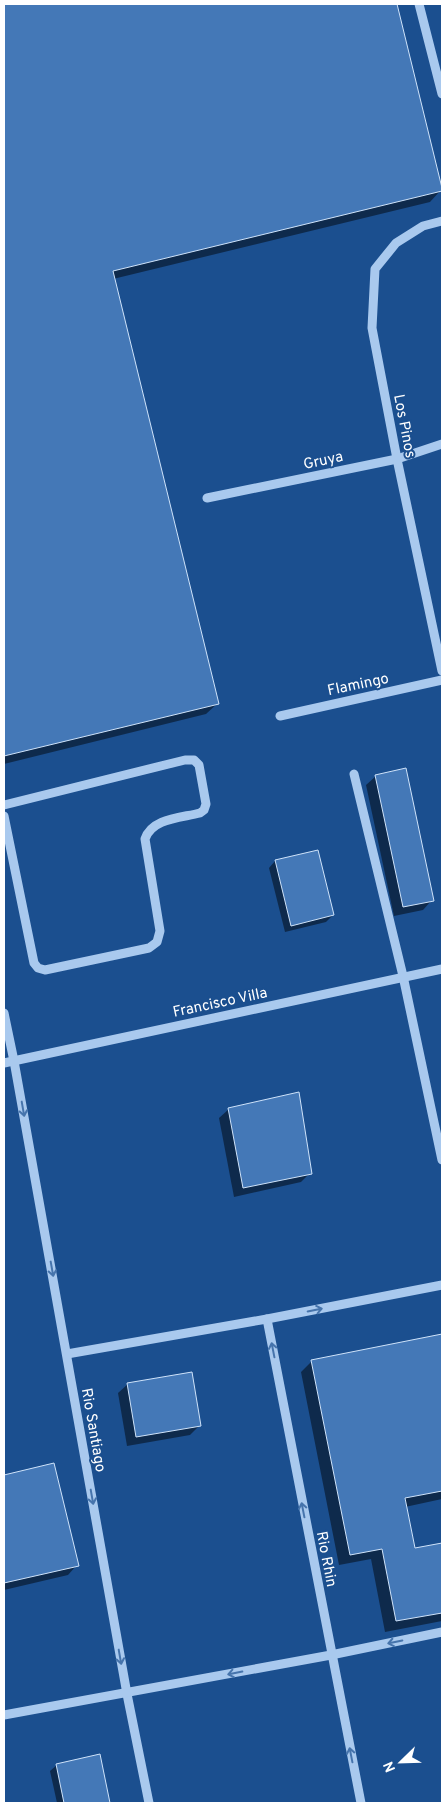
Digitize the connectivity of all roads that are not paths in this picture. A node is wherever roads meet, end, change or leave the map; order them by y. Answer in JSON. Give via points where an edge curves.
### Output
{"nodes":[{"id":1,"x":419,"y":4,"type":"edge"},
{"id":2,"x":442,"y":94,"type":"edge"},
{"id":3,"x":442,"y":221,"type":"edge"},
{"id":4,"x":442,"y":444,"type":"edge"},
{"id":5,"x":397,"y":459,"type":"junction"},
{"id":6,"x":207,"y":498,"type":"dead end"},
{"id":7,"x":442,"y":671,"type":"edge"},
{"id":8,"x":442,"y":680,"type":"edge"},
{"id":9,"x":280,"y":716,"type":"dead end"},
{"id":10,"x":354,"y":774,"type":"dead end"},
{"id":11,"x":4,"y":805,"type":"edge"},
{"id":12,"x":4,"y":816,"type":"edge"},
{"id":13,"x":442,"y":969,"type":"edge"},
{"id":14,"x":403,"y":976,"type":"junction"},
{"id":15,"x":4,"y":1013,"type":"edge"},
{"id":16,"x":14,"y":1060,"type":"junction"},
{"id":17,"x":4,"y":1063,"type":"edge"},
{"id":18,"x":442,"y":1160,"type":"edge"},
{"id":19,"x":442,"y":1285,"type":"edge"},
{"id":20,"x":267,"y":1319,"type":"junction"},
{"id":21,"x":67,"y":1354,"type":"junction"},
{"id":22,"x":442,"y":1632,"type":"edge"},
{"id":23,"x":331,"y":1655,"type":"junction"},
{"id":24,"x":127,"y":1694,"type":"junction"},
{"id":25,"x":4,"y":1715,"type":"edge"},
{"id":26,"x":149,"y":1803,"type":"edge"},
{"id":27,"x":361,"y":1803,"type":"edge"}],
"edges":[{"from":1,"to":2,"type":"street"},
{"from":3,"to":5,"type":"street","name":"Los Pinos","via":[[423,226],[396,243],[375,270],[372,328]]},
{"from":4,"to":5,"type":"street","name":"Gruya"},
{"from":5,"to":6,"type":"street","name":"Gruya"},
{"from":5,"to":7,"type":"street","name":"Los Pinos"},
{"from":8,"to":9,"type":"street","name":"Flamingo"},
{"from":10,"to":14,"type":"street"},
{"from":11,"to":12,"type":"street","via":[[185,760],[194,760],[199,765],[206,804],[200,813],[161,822],[148,832],[146,839],[160,931],[157,942],[149,948],[45,970],[34,963]]},
{"from":13,"to":14,"type":"street","name":"Francisco Villa"},
{"from":14,"to":16,"type":"street","name":"Francisco Villa"},
{"from":14,"to":18,"type":"street"},
{"from":15,"to":16,"type":"street","name":"Rio Santiago"},
{"from":16,"to":17,"type":"street","name":"Francisco Villa"},
{"from":16,"to":21,"type":"street","name":"Rio Santiago","one_way":true},
{"from":20,"to":19,"type":"street","one_way":true},
{"from":20,"to":21,"type":"street"},
{"from":23,"to":20,"type":"street","name":"Rio Rhin","one_way":true},
{"from":21,"to":24,"type":"street","name":"Rio Santiago","one_way":true},
{"from":22,"to":23,"type":"street","one_way":true},
{"from":23,"to":24,"type":"street","one_way":true},
{"from":27,"to":23,"type":"street","name":"Rio Rhin","one_way":true},
{"from":24,"to":25,"type":"street"},
{"from":24,"to":26,"type":"street","name":"Rio Santiago"}]}
